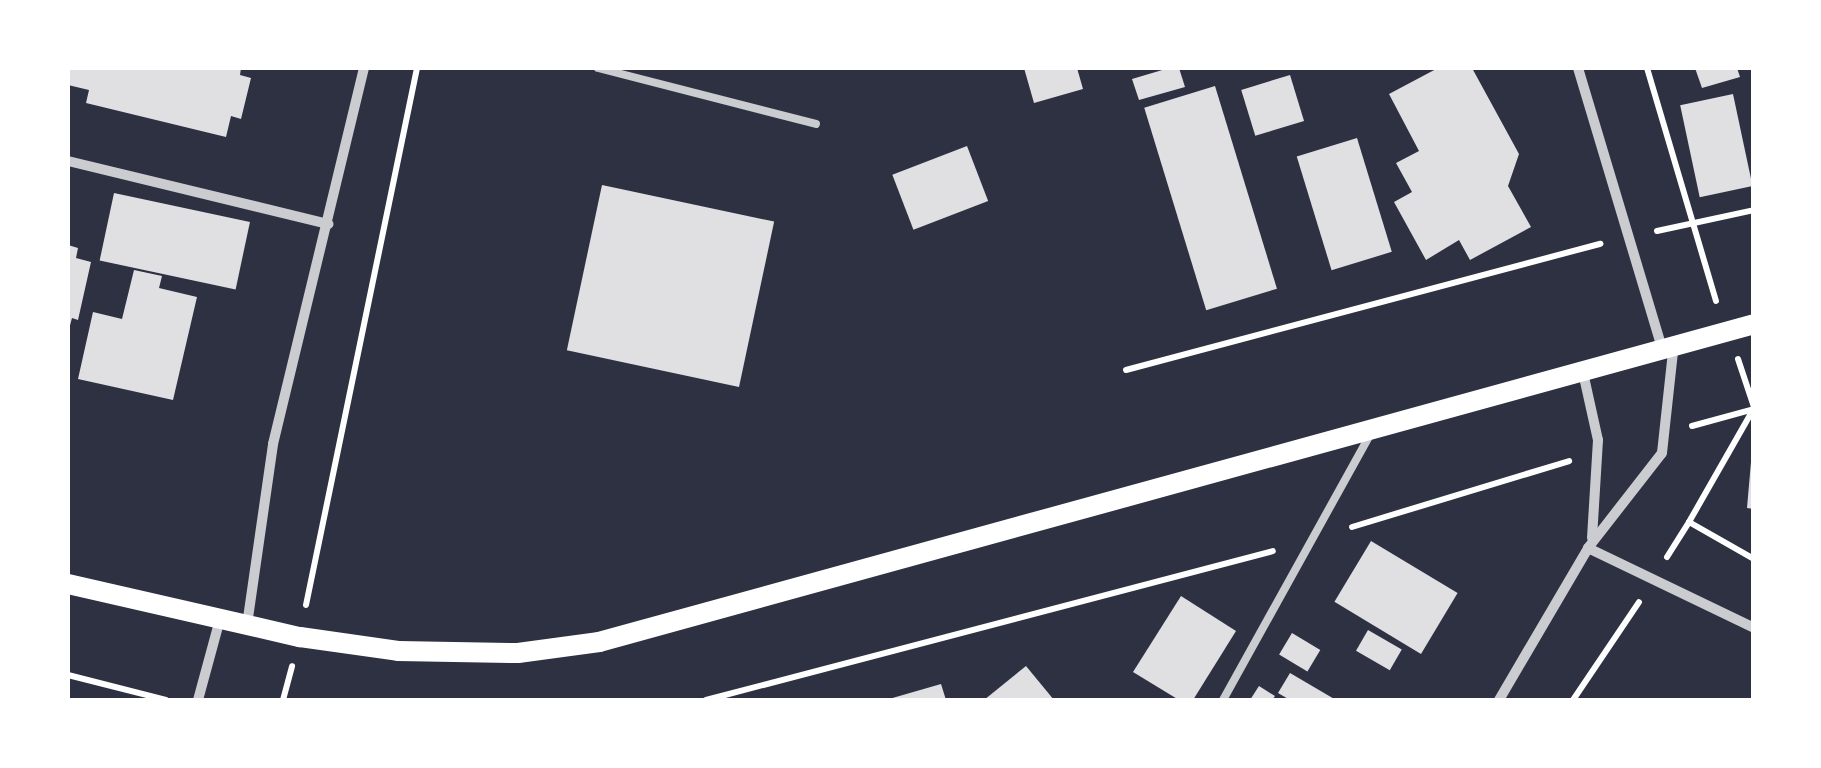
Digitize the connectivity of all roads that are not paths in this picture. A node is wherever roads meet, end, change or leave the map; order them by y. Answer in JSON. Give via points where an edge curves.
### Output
{"nodes":[{"id":1,"x":364,"y":68,"type":"edge"},
{"id":2,"x":598,"y":68,"type":"edge"},
{"id":3,"x":1578,"y":68,"type":"edge"},
{"id":4,"x":816,"y":124,"type":"dead end"},
{"id":5,"x":68,"y":161,"type":"edge"},
{"id":6,"x":328,"y":224,"type":"junction"},
{"id":7,"x":1754,"y":324,"type":"edge"},
{"id":8,"x":1668,"y":343,"type":"junction"},
{"id":9,"x":1582,"y":368,"type":"junction"},
{"id":10,"x":1373,"y":429,"type":"junction"},
{"id":11,"x":1588,"y":548,"type":"junction"},
{"id":12,"x":68,"y":584,"type":"edge"},
{"id":13,"x":220,"y":618,"type":"junction"},
{"id":14,"x":247,"y":625,"type":"junction"},
{"id":15,"x":1754,"y":628,"type":"edge"},
{"id":16,"x":198,"y":700,"type":"edge"},
{"id":17,"x":1223,"y":700,"type":"edge"},
{"id":18,"x":1498,"y":700,"type":"edge"}],
"edges":[{"from":1,"to":6,"type":"street"},
{"from":2,"to":4,"type":"lane"},
{"from":3,"to":8,"type":"street"},
{"from":5,"to":6,"type":"street"},
{"from":6,"to":14,"type":"street","via":[[273,444]]},
{"from":7,"to":8,"type":"main road"},
{"from":8,"to":9,"type":"main road"},
{"from":8,"to":11,"type":"street","via":[[1662,453]]},
{"from":9,"to":10,"type":"main road"},
{"from":9,"to":11,"type":"street","via":[[1599,477],[1598,520]]},
{"from":10,"to":14,"type":"main road","via":[[599,642],[458,654]]},
{"from":10,"to":17,"type":"lane"},
{"from":11,"to":15,"type":"street"},
{"from":11,"to":18,"type":"street"},
{"from":12,"to":13,"type":"main road"},
{"from":13,"to":14,"type":"main road"},
{"from":13,"to":16,"type":"street"}]}
